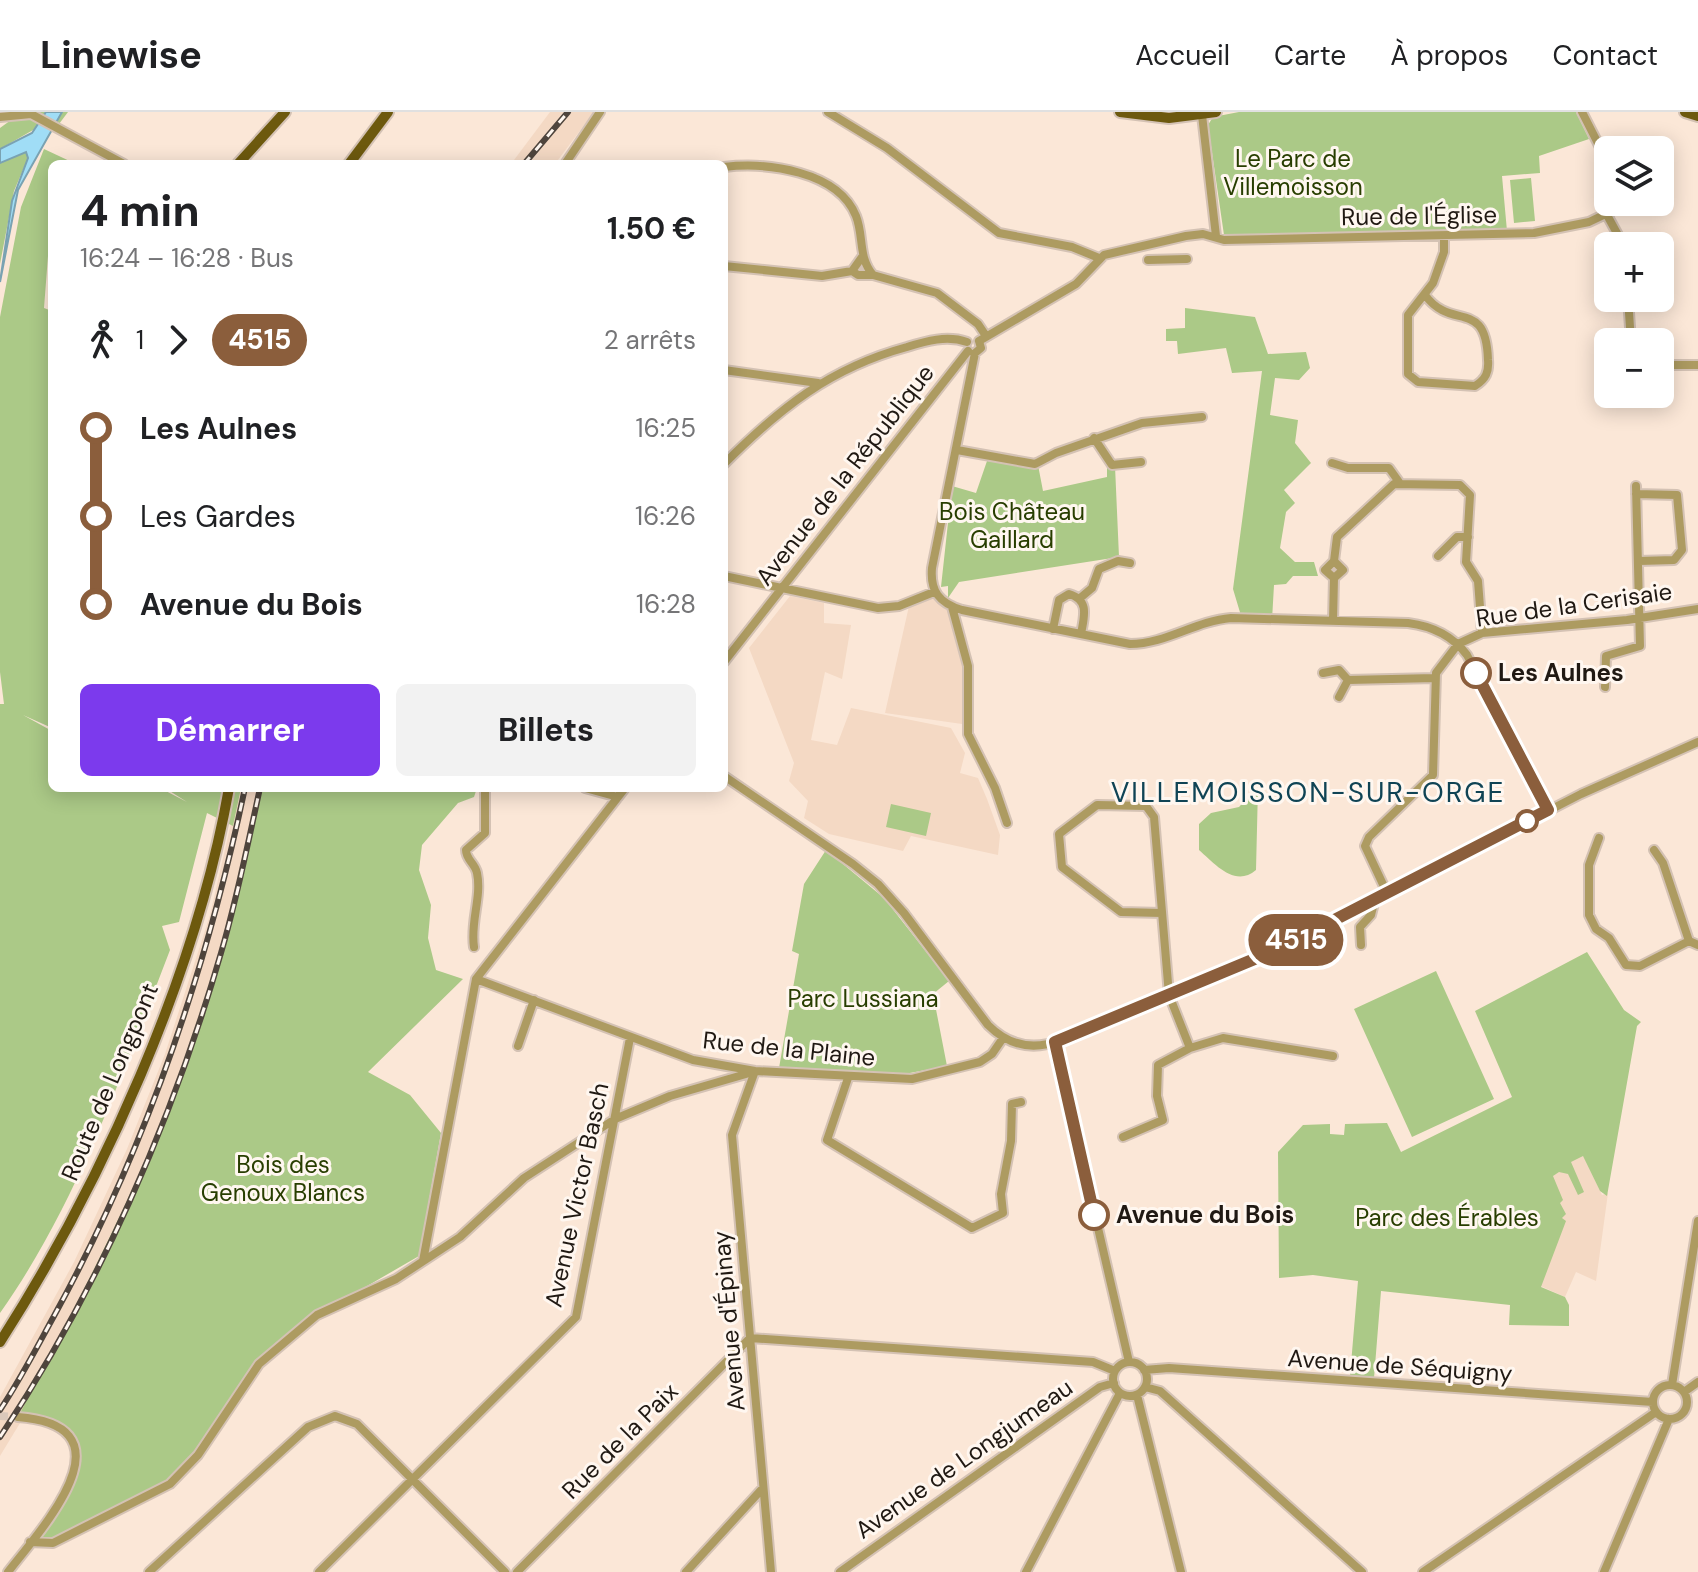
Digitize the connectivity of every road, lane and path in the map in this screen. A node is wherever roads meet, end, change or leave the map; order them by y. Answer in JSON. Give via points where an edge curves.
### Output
{"nodes":[{"id":1,"x":285,"y":112,"type":"edge"},
{"id":2,"x":388,"y":112,"type":"edge"},
{"id":3,"x":600,"y":112,"type":"edge"},
{"id":4,"x":828,"y":112,"type":"edge"},
{"id":5,"x":1120,"y":112,"type":"edge"},
{"id":6,"x":1216,"y":112,"type":"edge"},
{"id":7,"x":1582,"y":112,"type":"edge"},
{"id":8,"x":1685,"y":112,"type":"edge"},
{"id":9,"x":1202,"y":115,"type":"junction"},
{"id":10,"x":1698,"y":116,"type":"edge"},
{"id":11,"x":0,"y":117,"type":"edge"},
{"id":12,"x":1594,"y":136,"type":"edge"},
{"id":13,"x":116,"y":160,"type":"edge"},
{"id":14,"x":242,"y":160,"type":"edge"},
{"id":15,"x":352,"y":160,"type":"edge"},
{"id":16,"x":568,"y":160,"type":"edge"},
{"id":17,"x":728,"y":167,"type":"edge"},
{"id":18,"x":1604,"y":216,"type":"edge"},
{"id":19,"x":1216,"y":236,"type":"junction"},
{"id":20,"x":1444,"y":236,"type":"junction"},
{"id":21,"x":1166,"y":239,"type":"junction"},
{"id":22,"x":862,"y":257,"type":"junction"},
{"id":23,"x":1099,"y":258,"type":"junction"},
{"id":24,"x":1169,"y":258,"type":"junction"},
{"id":25,"x":1187,"y":259,"type":"dead end"},
{"id":26,"x":1148,"y":260,"type":"dead end"},
{"id":27,"x":728,"y":266,"type":"edge"},
{"id":28,"x":852,"y":271,"type":"junction"},
{"id":29,"x":873,"y":275,"type":"junction"},
{"id":30,"x":1425,"y":295,"type":"junction"},
{"id":31,"x":975,"y":344,"type":"junction"},
{"id":32,"x":1674,"y":365,"type":"edge"},
{"id":33,"x":1698,"y":365,"type":"edge"},
{"id":34,"x":728,"y":371,"type":"edge"},
{"id":35,"x":818,"y":383,"type":"junction"},
{"id":36,"x":1202,"y":417,"type":"dead end"},
{"id":37,"x":1094,"y":438,"type":"junction"},
{"id":38,"x":957,"y":450,"type":"junction"},
{"id":39,"x":728,"y":461,"type":"edge"},
{"id":40,"x":1141,"y":462,"type":"dead end"},
{"id":41,"x":1332,"y":463,"type":"dead end"},
{"id":42,"x":1399,"y":482,"type":"junction"},
{"id":43,"x":1468,"y":537,"type":"junction"},
{"id":44,"x":1438,"y":556,"type":"dead end"},
{"id":45,"x":1639,"y":561,"type":"junction"},
{"id":46,"x":1130,"y":563,"type":"dead end"},
{"id":47,"x":728,"y":577,"type":"edge"},
{"id":48,"x":780,"y":589,"type":"junction"},
{"id":49,"x":934,"y":592,"type":"junction"},
{"id":50,"x":1079,"y":599,"type":"junction"},
{"id":51,"x":952,"y":607,"type":"junction"},
{"id":52,"x":1698,"y":609,"type":"edge"},
{"id":53,"x":1637,"y":616,"type":"junction"},
{"id":54,"x":1333,"y":621,"type":"junction"},
{"id":55,"x":1053,"y":629,"type":"junction"},
{"id":56,"x":1482,"y":633,"type":"junction"},
{"id":57,"x":1081,"y":634,"type":"junction"},
{"id":58,"x":1458,"y":644,"type":"junction"},
{"id":59,"x":728,"y":657,"type":"edge"},
{"id":60,"x":1323,"y":673,"type":"dead end"},
{"id":61,"x":1435,"y":678,"type":"junction"},
{"id":62,"x":1348,"y":680,"type":"junction"},
{"id":63,"x":1605,"y":687,"type":"dead end"},
{"id":64,"x":1339,"y":697,"type":"dead end"},
{"id":65,"x":1698,"y":742,"type":"edge"},
{"id":66,"x":728,"y":779,"type":"edge"},
{"id":67,"x":228,"y":792,"type":"edge"},
{"id":68,"x":485,"y":792,"type":"edge"},
{"id":69,"x":600,"y":792,"type":"edge"},
{"id":70,"x":622,"y":792,"type":"edge"},
{"id":71,"x":618,"y":797,"type":"junction"},
{"id":72,"x":1548,"y":810,"type":"junction"},
{"id":73,"x":1007,"y":823,"type":"dead end"},
{"id":74,"x":1599,"y":838,"type":"dead end"},
{"id":75,"x":1654,"y":850,"type":"dead end"},
{"id":76,"x":1387,"y":893,"type":"junction"},
{"id":77,"x":1375,"y":899,"type":"junction"},
{"id":78,"x":1162,"y":913,"type":"junction"},
{"id":79,"x":1694,"y":943,"type":"edge"},
{"id":80,"x":1361,"y":945,"type":"dead end"},
{"id":81,"x":474,"y":947,"type":"dead end"},
{"id":82,"x":476,"y":979,"type":"junction"},
{"id":83,"x":1169,"y":995,"type":"junction"},
{"id":84,"x":534,"y":1000,"type":"junction"},
{"id":85,"x":630,"y":1038,"type":"junction"},
{"id":86,"x":1003,"y":1038,"type":"junction"},
{"id":87,"x":1055,"y":1042,"type":"junction"},
{"id":88,"x":518,"y":1046,"type":"dead end"},
{"id":89,"x":1190,"y":1048,"type":"junction"},
{"id":90,"x":1333,"y":1056,"type":"dead end"},
{"id":91,"x":715,"y":1066,"type":"junction"},
{"id":92,"x":751,"y":1070,"type":"junction"},
{"id":93,"x":848,"y":1078,"type":"junction"},
{"id":94,"x":711,"y":1084,"type":"junction"},
{"id":95,"x":1021,"y":1102,"type":"dead end"},
{"id":96,"x":615,"y":1119,"type":"junction"},
{"id":97,"x":1123,"y":1137,"type":"dead end"},
{"id":98,"x":1698,"y":1221,"type":"edge"},
{"id":99,"x":423,"y":1261,"type":"junction"},
{"id":100,"x":750,"y":1338,"type":"junction"},
{"id":101,"x":0,"y":1342,"type":"edge"},
{"id":102,"x":1129,"y":1362,"type":"junction"},
{"id":103,"x":1144,"y":1370,"type":"junction"},
{"id":104,"x":1115,"y":1371,"type":"junction"},
{"id":105,"x":1698,"y":1382,"type":"edge"},
{"id":106,"x":1114,"y":1383,"type":"junction"},
{"id":107,"x":1672,"y":1385,"type":"junction"},
{"id":108,"x":1145,"y":1387,"type":"junction"},
{"id":109,"x":1684,"y":1392,"type":"junction"},
{"id":110,"x":1120,"y":1393,"type":"junction"},
{"id":111,"x":1137,"y":1395,"type":"junction"},
{"id":112,"x":1698,"y":1400,"type":"edge"},
{"id":113,"x":1653,"y":1402,"type":"junction"},
{"id":114,"x":1687,"y":1402,"type":"junction"},
{"id":115,"x":1656,"y":1412,"type":"junction"},
{"id":116,"x":18,"y":1417,"type":"tunnel mouth"},
{"id":117,"x":1669,"y":1419,"type":"junction"},
{"id":118,"x":412,"y":1479,"type":"junction"},
{"id":119,"x":763,"y":1488,"type":"junction"},
{"id":120,"x":30,"y":1542,"type":"junction"},
{"id":121,"x":8,"y":1572,"type":"edge"},
{"id":122,"x":149,"y":1572,"type":"edge"},
{"id":123,"x":319,"y":1572,"type":"edge"},
{"id":124,"x":505,"y":1572,"type":"edge"},
{"id":125,"x":517,"y":1572,"type":"edge"},
{"id":126,"x":686,"y":1572,"type":"edge"},
{"id":127,"x":771,"y":1572,"type":"edge"},
{"id":128,"x":840,"y":1572,"type":"edge"},
{"id":129,"x":1026,"y":1572,"type":"edge"},
{"id":130,"x":1181,"y":1572,"type":"edge"},
{"id":131,"x":1362,"y":1572,"type":"edge"},
{"id":132,"x":1423,"y":1572,"type":"edge"},
{"id":133,"x":1604,"y":1572,"type":"edge"}],
"edges":[{"from":1,"to":14,"type":"main road"},
{"from":2,"to":15,"type":"main road"},
{"from":3,"to":16,"type":"street"},
{"from":4,"to":23,"type":"street","via":[[887,148],[999,233],[1072,247]]},
{"from":5,"to":9,"type":"main road","via":[[1169,118]]},
{"from":6,"to":9,"type":"main road"},
{"from":7,"to":12,"type":"street"},
{"from":8,"to":10,"type":"main road"},
{"from":9,"to":19,"type":"street"},
{"from":11,"to":13,"type":"street","via":[[20,113],[40,119]]},
{"from":17,"to":22,"type":"street","via":[[771,168],[835,187],[856,217]]},
{"from":18,"to":20,"type":"street","name":"Rue de l'Église","via":[[1553,231]]},
{"from":19,"to":20,"type":"street","name":"Rue de l'Église"},
{"from":19,"to":21,"type":"street","name":"Rue de l'Église"},
{"from":20,"to":30,"type":"street","via":[[1444,252]]},
{"from":21,"to":23,"type":"street","name":"Rue de l'Église"},
{"from":21,"to":24,"type":"street"},
{"from":22,"to":28,"type":"street"},
{"from":22,"to":29,"type":"street"},
{"from":23,"to":31,"type":"street","via":[[1076,284]]},
{"from":24,"to":25,"type":"street"},
{"from":24,"to":26,"type":"street"},
{"from":27,"to":28,"type":"street","via":[[822,276]]},
{"from":28,"to":29,"type":"street"},
{"from":29,"to":31,"type":"street","via":[[930,289],[970,318]]},
{"from":30,"to":30,"type":"street","via":[[1408,315],[1408,374],[1418,382],[1475,386],[1488,369],[1486,331],[1433,306]]},
{"from":31,"to":35,"type":"street","via":[[939,339],[858,361]]},
{"from":31,"to":38,"type":"street"},
{"from":31,"to":48,"type":"street","name":"Avenue de la République"},
{"from":32,"to":33,"type":"street"},
{"from":34,"to":35,"type":"street"},
{"from":35,"to":39,"type":"street"},
{"from":36,"to":37,"type":"street","via":[[1142,423]]},
{"from":37,"to":38,"type":"street","via":[[1035,464]]},
{"from":37,"to":40,"type":"street","via":[[1112,465]]},
{"from":38,"to":49,"type":"street","via":[[932,568]]},
{"from":41,"to":42,"type":"street","via":[[1389,468]]},
{"from":42,"to":43,"type":"street","via":[[1464,487],[1470,495]]},
{"from":42,"to":54,"type":"street","via":[[1337,537],[1334,561],[1343,570],[1334,578]]},
{"from":43,"to":44,"type":"street","via":[[1457,537]]},
{"from":43,"to":56,"type":"street","via":[[1466,562],[1478,581]]},
{"from":45,"to":45,"type":"street","via":[[1636,490],[1677,495],[1682,550],[1674,560]]},
{"from":45,"to":53,"type":"street"},
{"from":46,"to":50,"type":"street","via":[[1118,561],[1099,569],[1092,588]]},
{"from":47,"to":48,"type":"street"},
{"from":48,"to":49,"type":"street","via":[[878,608]]},
{"from":48,"to":59,"type":"street","name":"Avenue de la République"},
{"from":49,"to":51,"type":"street"},
{"from":50,"to":55,"type":"street","via":[[1069,594],[1059,600]]},
{"from":50,"to":57,"type":"street","via":[[1085,614]]},
{"from":51,"to":55,"type":"street"},
{"from":51,"to":73,"type":"street","via":[[968,666],[969,741]]},
{"from":52,"to":53,"type":"street","name":"Rue de la Cerisaie"},
{"from":53,"to":56,"type":"street","name":"Rue de la Cerisaie"},
{"from":53,"to":63,"type":"street","via":[[1640,646],[1606,656]]},
{"from":54,"to":57,"type":"street","via":[[1220,619],[1141,644]]},
{"from":54,"to":58,"type":"street","via":[[1419,624]]},
{"from":55,"to":57,"type":"street"},
{"from":56,"to":58,"type":"street","name":"Rue de la Cerisaie"},
{"from":58,"to":61,"type":"street","name":"Rue de la Cerisaie"},
{"from":58,"to":72,"type":"street"},
{"from":60,"to":62,"type":"street","via":[[1339,670]]},
{"from":61,"to":62,"type":"street"},
{"from":61,"to":76,"type":"street","via":[[1433,775],[1365,846]]},
{"from":62,"to":64,"type":"street"},
{"from":65,"to":72,"type":"street"},
{"from":66,"to":86,"type":"street","via":[[878,884]]},
{"from":67,"to":101,"type":"main road","name":"Route de Longpont","via":[[181,961],[131,1095],[68,1228]]},
{"from":68,"to":81,"type":"street","via":[[485,833],[465,855],[477,876]]},
{"from":69,"to":71,"type":"street"},
{"from":70,"to":71,"type":"street"},
{"from":71,"to":82,"type":"street"},
{"from":72,"to":76,"type":"street"},
{"from":74,"to":79,"type":"street","via":[[1589,865],[1589,915],[1626,965],[1640,966]]},
{"from":75,"to":79,"type":"street"},
{"from":76,"to":77,"type":"street"},
{"from":77,"to":80,"type":"street","via":[[1371,915],[1360,927]]},
{"from":77,"to":83,"type":"street","via":[[1276,950]]},
{"from":78,"to":78,"type":"street","via":[[1121,912],[1096,894],[1062,867],[1059,834],[1097,805],[1152,810]]},
{"from":78,"to":83,"type":"street"},
{"from":82,"to":84,"type":"street","name":"Rue de la Plaine"},
{"from":82,"to":99,"type":"street"},
{"from":83,"to":87,"type":"street"},
{"from":83,"to":89,"type":"street"},
{"from":84,"to":85,"type":"street","name":"Rue de la Plaine"},
{"from":84,"to":88,"type":"street"},
{"from":85,"to":91,"type":"street","name":"Rue de la Plaine"},
{"from":85,"to":96,"type":"street","name":"Avenue Victor Basch"},
{"from":86,"to":87,"type":"street","via":[[1027,1046]]},
{"from":86,"to":93,"type":"street","name":"Rue de la Plaine","via":[[987,1059],[950,1070],[912,1079]]},
{"from":87,"to":102,"type":"street"},
{"from":89,"to":90,"type":"street","via":[[1223,1038]]},
{"from":89,"to":97,"type":"street","via":[[1158,1065],[1163,1120]]},
{"from":91,"to":92,"type":"street","name":"Rue de la Plaine"},
{"from":91,"to":94,"type":"street"},
{"from":92,"to":93,"type":"street","name":"Rue de la Plaine"},
{"from":92,"to":94,"type":"street"},
{"from":92,"to":100,"type":"street","name":"Avenue d'Épinay","via":[[732,1135]]},
{"from":93,"to":95,"type":"street","via":[[827,1140],[972,1228],[1003,1213],[1009,1111]]},
{"from":94,"to":96,"type":"street"},
{"from":96,"to":99,"type":"street","via":[[524,1178],[460,1237]]},
{"from":96,"to":118,"type":"street","name":"Avenue Victor Basch","via":[[576,1317]]},
{"from":98,"to":107,"type":"street"},
{"from":99,"to":120,"type":"street","via":[[317,1315],[259,1364],[193,1462],[170,1484],[53,1543]]},
{"from":100,"to":104,"type":"street","via":[[1093,1362]]},
{"from":100,"to":119,"type":"street","name":"Avenue d'Épinay"},
{"from":100,"to":125,"type":"street","name":"Rue de la Paix"},
{"from":102,"to":103,"type":"street"},
{"from":102,"to":104,"type":"street"},
{"from":103,"to":108,"type":"street"},
{"from":103,"to":113,"type":"street","name":"Avenue de Séquigny"},
{"from":104,"to":106,"type":"street"},
{"from":105,"to":109,"type":"street"},
{"from":106,"to":110,"type":"street"},
{"from":106,"to":128,"type":"street","name":"Avenue de Longjumeau","via":[[1100,1387]]},
{"from":107,"to":109,"type":"street"},
{"from":107,"to":113,"type":"street","via":[[1661,1388]]},
{"from":108,"to":111,"type":"street"},
{"from":108,"to":131,"type":"street","via":[[1160,1391]]},
{"from":109,"to":114,"type":"street"},
{"from":110,"to":111,"type":"street"},
{"from":110,"to":129,"type":"street"},
{"from":111,"to":130,"type":"street"},
{"from":112,"to":114,"type":"street"},
{"from":113,"to":115,"type":"street"},
{"from":114,"to":117,"type":"street","via":[[1682,1414]]},
{"from":115,"to":117,"type":"street"},
{"from":115,"to":132,"type":"street"},
{"from":116,"to":120,"type":"street","via":[[61,1427],[77,1457],[73,1480]]},
{"from":117,"to":133,"type":"street"},
{"from":118,"to":122,"type":"street","via":[[357,1424],[342,1417],[324,1418]]},
{"from":118,"to":123,"type":"street","name":"Avenue Victor Basch"},
{"from":118,"to":124,"type":"street"},
{"from":119,"to":126,"type":"street"},
{"from":119,"to":127,"type":"street","name":"Avenue d'Épinay"},
{"from":120,"to":121,"type":"street"}]}
